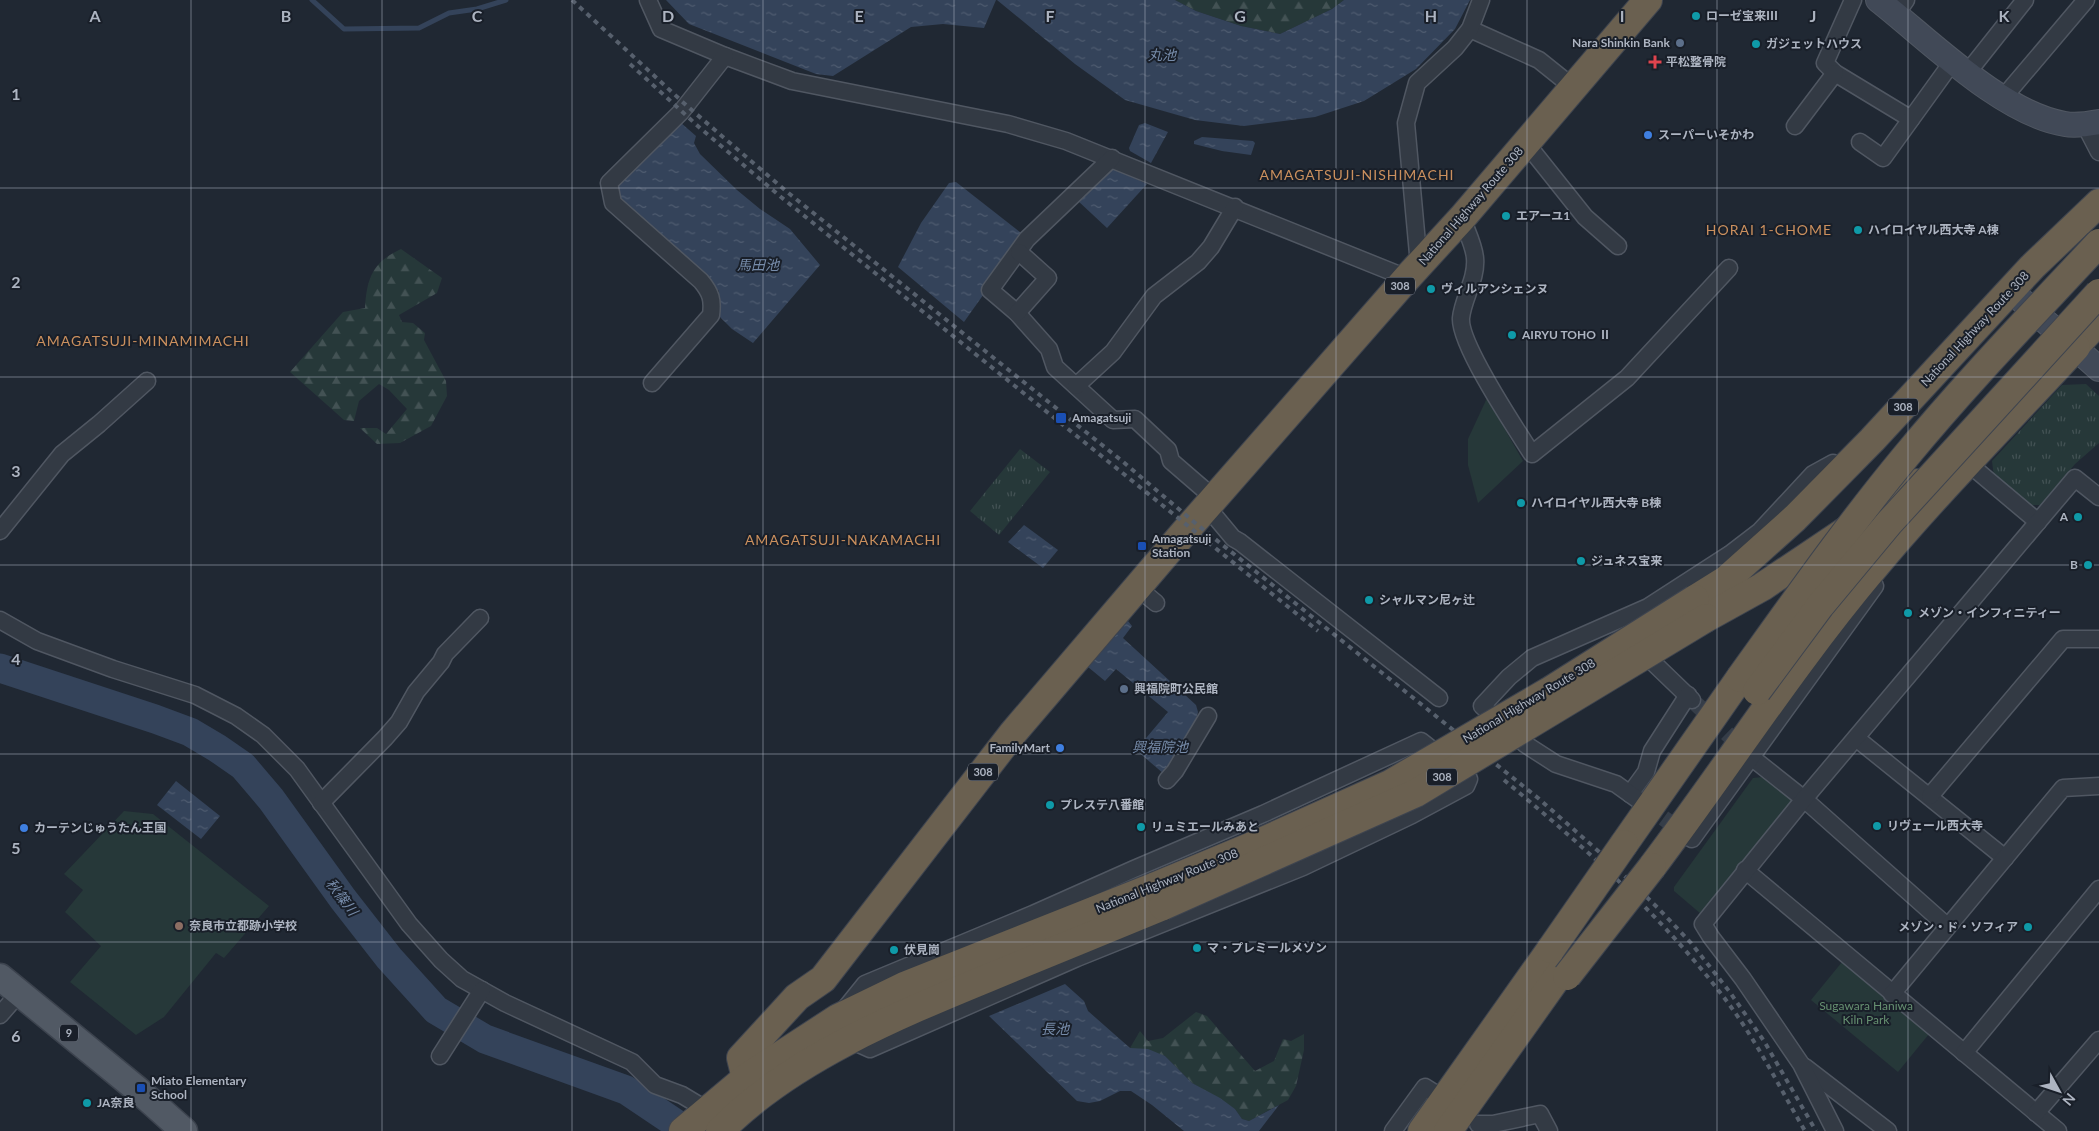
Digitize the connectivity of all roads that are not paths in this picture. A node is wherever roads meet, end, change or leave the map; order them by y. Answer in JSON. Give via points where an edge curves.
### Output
{"nodes":[{"id":1,"x":648,"y":0,"type":"edge"},
{"id":2,"x":1481,"y":0,"type":"edge"},
{"id":3,"x":1648,"y":0,"type":"edge"},
{"id":4,"x":1853,"y":0,"type":"edge"},
{"id":5,"x":2025,"y":0,"type":"edge"},
{"id":6,"x":2086,"y":0,"type":"edge"},
{"id":7,"x":1894,"y":5,"type":"edge"},
{"id":8,"x":1470,"y":29,"type":"junction"},
{"id":9,"x":725,"y":56,"type":"junction"},
{"id":10,"x":1960,"y":66,"type":"junction"},
{"id":11,"x":1835,"y":73,"type":"junction"},
{"id":12,"x":1574,"y":88,"type":"junction"},
{"id":13,"x":2003,"y":98,"type":"junction"},
{"id":14,"x":1910,"y":119,"type":"junction"},
{"id":15,"x":2092,"y":123,"type":"edge"},
{"id":16,"x":1795,"y":126,"type":"dead end"},
{"id":17,"x":1860,"y":142,"type":"dead end"},
{"id":18,"x":1526,"y":143,"type":"junction"},
{"id":19,"x":2099,"y":152,"type":"edge"},
{"id":20,"x":1112,"y":158,"type":"junction"},
{"id":21,"x":2099,"y":204,"type":"edge"},
{"id":22,"x":1235,"y":207,"type":"junction"},
{"id":23,"x":1462,"y":218,"type":"junction"},
{"id":24,"x":2099,"y":243,"type":"edge"},
{"id":25,"x":1618,"y":246,"type":"dead end"},
{"id":26,"x":1019,"y":252,"type":"junction"},
{"id":27,"x":2099,"y":266,"type":"edge"},
{"id":28,"x":1729,"y":268,"type":"dead end"},
{"id":29,"x":1413,"y":271,"type":"junction"},
{"id":30,"x":2099,"y":293,"type":"edge"},
{"id":31,"x":2019,"y":298,"type":"junction"},
{"id":32,"x":1017,"y":313,"type":"junction"},
{"id":33,"x":2099,"y":321,"type":"edge"},
{"id":34,"x":2076,"y":347,"type":"junction"},
{"id":35,"x":2099,"y":369,"type":"edge"},
{"id":36,"x":147,"y":381,"type":"dead end"},
{"id":37,"x":652,"y":383,"type":"dead end"},
{"id":38,"x":1076,"y":386,"type":"junction"},
{"id":39,"x":1969,"y":464,"type":"junction"},
{"id":40,"x":1844,"y":469,"type":"junction"},
{"id":41,"x":1948,"y":486,"type":"junction"},
{"id":42,"x":2099,"y":497,"type":"edge"},
{"id":43,"x":1212,"y":503,"type":"junction"},
{"id":44,"x":2038,"y":522,"type":"junction"},
{"id":45,"x":0,"y":531,"type":"edge"},
{"id":46,"x":1762,"y":588,"type":"junction"},
{"id":47,"x":1701,"y":609,"type":"junction"},
{"id":48,"x":480,"y":618,"type":"dead end"},
{"id":49,"x":1610,"y":622,"type":"junction"},
{"id":50,"x":1,"y":623,"type":"edge"},
{"id":51,"x":2099,"y":639,"type":"edge"},
{"id":52,"x":1741,"y":680,"type":"junction"},
{"id":53,"x":1439,"y":698,"type":"dead end"},
{"id":54,"x":1208,"y":716,"type":"dead end"},
{"id":55,"x":1856,"y":738,"type":"junction"},
{"id":56,"x":1749,"y":755,"type":"junction"},
{"id":57,"x":1167,"y":780,"type":"dead end"},
{"id":58,"x":2099,"y":786,"type":"edge"},
{"id":59,"x":1930,"y":796,"type":"junction"},
{"id":60,"x":1804,"y":799,"type":"junction"},
{"id":61,"x":322,"y":803,"type":"junction"},
{"id":62,"x":1688,"y":836,"type":"dead end"},
{"id":63,"x":1638,"y":857,"type":"junction"},
{"id":64,"x":2004,"y":858,"type":"junction"},
{"id":65,"x":1745,"y":870,"type":"junction"},
{"id":66,"x":2099,"y":889,"type":"edge"},
{"id":67,"x":1947,"y":926,"type":"junction"},
{"id":68,"x":1560,"y":966,"type":"junction"},
{"id":69,"x":823,"y":979,"type":"junction"},
{"id":70,"x":10,"y":984,"type":"edge"},
{"id":71,"x":481,"y":991,"type":"junction"},
{"id":72,"x":1892,"y":994,"type":"junction"},
{"id":73,"x":0,"y":1015,"type":"edge"},
{"id":74,"x":844,"y":1029,"type":"junction"},
{"id":75,"x":2099,"y":1040,"type":"edge"},
{"id":76,"x":441,"y":1053,"type":"dead end"},
{"id":77,"x":1964,"y":1053,"type":"junction"},
{"id":78,"x":1801,"y":1064,"type":"junction"},
{"id":79,"x":746,"y":1078,"type":"junction"},
{"id":80,"x":1433,"y":1092,"type":"dead end"},
{"id":81,"x":1474,"y":1112,"type":"junction"},
{"id":82,"x":2036,"y":1113,"type":"junction"},
{"id":83,"x":714,"y":1125,"type":"edge"},
{"id":84,"x":184,"y":1131,"type":"edge"},
{"id":85,"x":1393,"y":1131,"type":"edge"},
{"id":86,"x":1422,"y":1131,"type":"edge"},
{"id":87,"x":1448,"y":1131,"type":"edge"},
{"id":88,"x":1549,"y":1131,"type":"edge"},
{"id":89,"x":1835,"y":1131,"type":"edge"},
{"id":90,"x":1888,"y":1131,"type":"edge"},
{"id":91,"x":2058,"y":1131,"type":"edge"}],
"edges":[{"from":1,"to":9,"type":"street","via":[[661,28]]},
{"from":2,"to":8,"type":"street"},
{"from":3,"to":12,"type":"highway","name":"National Highway Route 308","number":"308"},
{"from":4,"to":11,"type":"street","via":[[1824,63]]},
{"from":5,"to":10,"type":"street"},
{"from":6,"to":13,"type":"street"},
{"from":7,"to":10,"type":"street"},
{"from":8,"to":12,"type":"street","via":[[1539,60]]},
{"from":8,"to":29,"type":"street","via":[[1417,84],[1406,123]]},
{"from":9,"to":20,"type":"street","via":[[792,81],[1008,124]]},
{"from":9,"to":37,"type":"street","via":[[681,112],[608,183],[613,203],[701,280],[710,292],[711,315]]},
{"from":10,"to":13,"type":"street"},
{"from":10,"to":14,"type":"street"},
{"from":11,"to":14,"type":"street"},
{"from":11,"to":16,"type":"street"},
{"from":12,"to":18,"type":"highway","name":"National Highway Route 308","number":"308"},
{"from":13,"to":15,"type":"street","via":[[2024,110],[2063,124]]},
{"from":14,"to":17,"type":"street","via":[[1883,158]]},
{"from":15,"to":19,"type":"street"},
{"from":18,"to":23,"type":"highway","name":"National Highway Route 308","number":"308"},
{"from":18,"to":25,"type":"street","via":[[1584,217]]},
{"from":20,"to":22,"type":"street"},
{"from":20,"to":26,"type":"street","via":[[1027,239]]},
{"from":21,"to":31,"type":"highway","via":[[2048,282]]},
{"from":22,"to":29,"type":"street"},
{"from":22,"to":38,"type":"street","via":[[1198,262],[1154,296],[1113,352]]},
{"from":23,"to":28,"type":"street","via":[[1475,258],[1461,319],[1480,368],[1532,454],[1627,378]]},
{"from":23,"to":29,"type":"highway","name":"National Highway Route 308","number":"308"},
{"from":24,"to":52,"type":"highway","number":"308","bridge":true,"via":[[1906,455],[1855,519]]},
{"from":26,"to":32,"type":"street","via":[[990,290]]},
{"from":26,"to":32,"type":"street","via":[[1048,278]]},
{"from":27,"to":46,"type":"highway","number":"308","via":[[1932,444],[1836,529]]},
{"from":29,"to":43,"type":"highway","name":"National Highway Route 308","number":"308"},
{"from":30,"to":52,"type":"highway","number":"308","bridge":true,"via":[[1883,530],[1820,606]]},
{"from":31,"to":34,"type":"street"},
{"from":31,"to":40,"type":"highway","name":"National Highway Route 308","number":"308","via":[[1927,382]]},
{"from":31,"to":52,"type":"highway","via":[[1899,444],[1829,522]]},
{"from":32,"to":38,"type":"street","via":[[1050,349],[1055,366]]},
{"from":33,"to":34,"type":"highway","name":"National Highway Route 308","number":"308"},
{"from":34,"to":35,"type":"street"},
{"from":34,"to":39,"type":"highway"},
{"from":34,"to":46,"type":"highway","name":"National Highway Route 308","number":"308","via":[[1968,447],[1882,509]]},
{"from":36,"to":45,"type":"street","via":[[62,454]]},
{"from":38,"to":43,"type":"street","via":[[1113,420],[1135,419],[1168,450],[1170,462]]},
{"from":39,"to":41,"type":"highway"},
{"from":39,"to":44,"type":"street"},
{"from":40,"to":47,"type":"highway","name":"National Highway Route 308","number":"308","via":[[1727,579]]},
{"from":40,"to":49,"type":"street","via":[[1833,463],[1813,474],[1760,531],[1730,554],[1648,607]]},
{"from":41,"to":56,"type":"street"},
{"from":41,"to":63,"type":"highway","via":[[1873,569]]},
{"from":42,"to":44,"type":"street","via":[[2075,478]]},
{"from":43,"to":53,"type":"street","via":[[1233,538]]},
{"from":43,"to":69,"type":"highway","name":"National Highway Route 308","number":"308","via":[[1147,596],[1013,733]]},
{"from":44,"to":55,"type":"street"},
{"from":46,"to":47,"type":"highway","name":"National Highway Route 308","number":"308"},
{"from":47,"to":74,"type":"highway","name":"National Highway Route 308","number":"308","bridge":true,"via":[[1416,793],[1160,896],[918,1007]]},
{"from":48,"to":61,"type":"street","via":[[445,654],[385,738]]},
{"from":49,"to":49,"type":"street","via":[[1532,658],[1482,706],[1525,744],[1556,764],[1616,784],[1633,797],[1652,751],[1690,697]]},
{"from":50,"to":61,"type":"street","via":[[37,641],[195,695],[236,716],[263,735],[297,768]]},
{"from":51,"to":59,"type":"street","via":[[2063,639]]},
{"from":52,"to":63,"type":"highway","number":"308"},
{"from":54,"to":57,"type":"street"},
{"from":55,"to":59,"type":"street"},
{"from":55,"to":60,"type":"street"},
{"from":56,"to":60,"type":"street"},
{"from":56,"to":62,"type":"street","via":[[1692,839]]},
{"from":58,"to":64,"type":"street","via":[[2063,788]]},
{"from":59,"to":64,"type":"street"},
{"from":60,"to":65,"type":"street"},
{"from":60,"to":67,"type":"street"},
{"from":61,"to":71,"type":"street","via":[[409,924],[441,960]]},
{"from":63,"to":68,"type":"highway","bridge":true},
{"from":63,"to":68,"type":"highway","number":"308","bridge":true},
{"from":64,"to":67,"type":"street"},
{"from":65,"to":72,"type":"street"},
{"from":65,"to":78,"type":"street","via":[[1703,924]]},
{"from":66,"to":77,"type":"street"},
{"from":67,"to":72,"type":"street"},
{"from":68,"to":81,"type":"highway"},
{"from":68,"to":86,"type":"highway"},
{"from":69,"to":74,"type":"highway","via":[[825,994]]},
{"from":69,"to":79,"type":"highway","number":"308","via":[[797,997],[741,1058]]},
{"from":70,"to":73,"type":"street"},
{"from":70,"to":84,"type":"main road","number":"9"},
{"from":71,"to":76,"type":"street"},
{"from":71,"to":83,"type":"street","via":[[632,1062],[655,1085],[682,1095]]},
{"from":72,"to":77,"type":"street"},
{"from":74,"to":74,"type":"street","via":[[865,984],[1263,814],[1421,741],[1469,779],[1466,786],[1412,815],[1303,867],[1077,958],[870,1049]]},
{"from":74,"to":79,"type":"highway","name":"National Highway Route 308","number":"308"},
{"from":74,"to":83,"type":"highway","name":"National Highway Route 308","number":"308","via":[[774,1087]]},
{"from":75,"to":82,"type":"street"},
{"from":77,"to":82,"type":"street"},
{"from":78,"to":89,"type":"street"},
{"from":78,"to":90,"type":"street"},
{"from":79,"to":83,"type":"highway","name":"National Highway Route 308","number":"308"},
{"from":80,"to":85,"type":"street","via":[[1425,1086]]},
{"from":81,"to":87,"type":"highway"},
{"from":81,"to":88,"type":"street","via":[[1493,1124],[1540,1114]]},
{"from":82,"to":91,"type":"street"}]}
